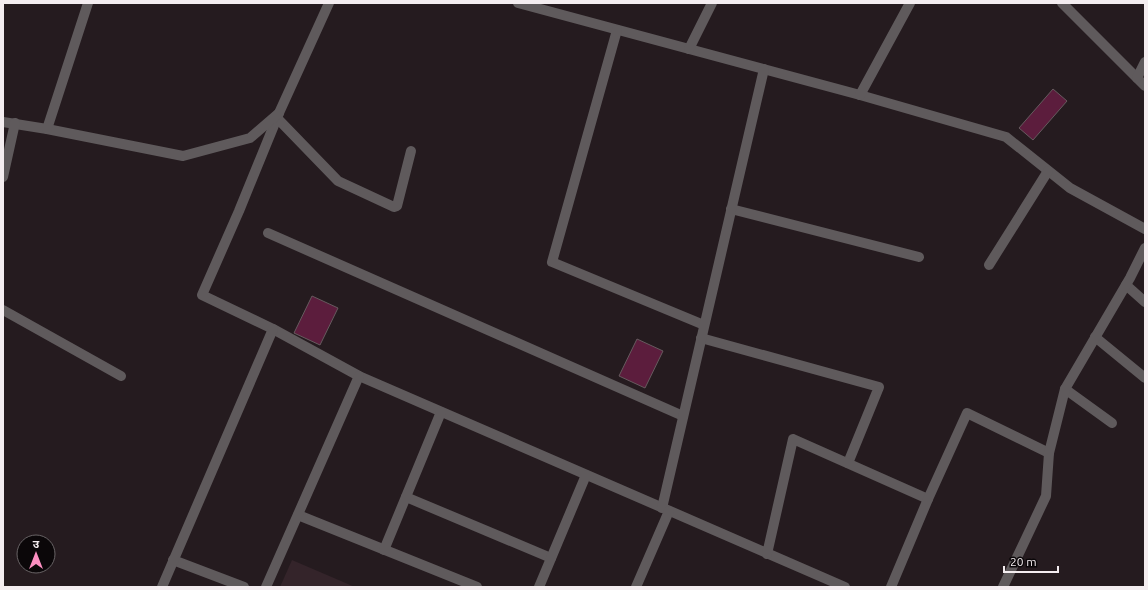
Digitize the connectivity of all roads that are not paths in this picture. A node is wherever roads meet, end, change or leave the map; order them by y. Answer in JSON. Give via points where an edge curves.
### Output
{"nodes":[{"id":1,"x":88,"y":3,"type":"edge"},
{"id":2,"x":328,"y":3,"type":"edge"},
{"id":3,"x":518,"y":3,"type":"edge"},
{"id":4,"x":712,"y":3,"type":"edge"},
{"id":5,"x":910,"y":3,"type":"edge"},
{"id":6,"x":1062,"y":3,"type":"edge"},
{"id":7,"x":617,"y":30,"type":"junction"},
{"id":8,"x":689,"y":49,"type":"junction"},
{"id":9,"x":1145,"y":62,"type":"edge"},
{"id":10,"x":764,"y":69,"type":"junction"},
{"id":11,"x":1137,"y":78,"type":"junction"},
{"id":12,"x":1145,"y":86,"type":"edge"},
{"id":13,"x":860,"y":95,"type":"junction"},
{"id":14,"x":278,"y":116,"type":"junction"},
{"id":15,"x":3,"y":122,"type":"edge"},
{"id":16,"x":15,"y":124,"type":"junction"},
{"id":17,"x":47,"y":129,"type":"junction"},
{"id":18,"x":411,"y":151,"type":"dead end"},
{"id":19,"x":1048,"y":171,"type":"junction"},
{"id":20,"x":3,"y":177,"type":"edge"},
{"id":21,"x":731,"y":209,"type":"junction"},
{"id":22,"x":1145,"y":229,"type":"edge"},
{"id":23,"x":268,"y":233,"type":"dead end"},
{"id":24,"x":1145,"y":248,"type":"edge"},
{"id":25,"x":919,"y":257,"type":"dead end"},
{"id":26,"x":989,"y":265,"type":"dead end"},
{"id":27,"x":1126,"y":285,"type":"junction"},
{"id":28,"x":1145,"y":302,"type":"edge"},
{"id":29,"x":3,"y":310,"type":"edge"},
{"id":30,"x":704,"y":326,"type":"junction"},
{"id":31,"x":273,"y":329,"type":"junction"},
{"id":32,"x":1095,"y":336,"type":"junction"},
{"id":33,"x":701,"y":338,"type":"junction"},
{"id":34,"x":120,"y":376,"type":"dead end"},
{"id":35,"x":359,"y":376,"type":"junction"},
{"id":36,"x":1145,"y":378,"type":"edge"},
{"id":37,"x":1065,"y":389,"type":"junction"},
{"id":38,"x":442,"y":412,"type":"junction"},
{"id":39,"x":683,"y":416,"type":"junction"},
{"id":40,"x":1112,"y":423,"type":"dead end"},
{"id":41,"x":1049,"y":453,"type":"junction"},
{"id":42,"x":848,"y":463,"type":"junction"},
{"id":43,"x":586,"y":475,"type":"junction"},
{"id":44,"x":406,"y":498,"type":"junction"},
{"id":45,"x":928,"y":499,"type":"junction"},
{"id":46,"x":665,"y":509,"type":"junction"},
{"id":47,"x":298,"y":515,"type":"junction"},
{"id":48,"x":384,"y":550,"type":"junction"},
{"id":49,"x":767,"y":554,"type":"junction"},
{"id":50,"x":551,"y":558,"type":"junction"},
{"id":51,"x":174,"y":560,"type":"junction"},
{"id":52,"x":162,"y":587,"type":"edge"},
{"id":53,"x":244,"y":587,"type":"edge"},
{"id":54,"x":266,"y":587,"type":"edge"},
{"id":55,"x":477,"y":587,"type":"edge"},
{"id":56,"x":539,"y":587,"type":"edge"},
{"id":57,"x":636,"y":587,"type":"edge"},
{"id":58,"x":845,"y":587,"type":"edge"},
{"id":59,"x":891,"y":587,"type":"edge"},
{"id":60,"x":1002,"y":587,"type":"edge"}],
"edges":[{"from":1,"to":17,"type":"street"},
{"from":2,"to":14,"type":"street"},
{"from":3,"to":7,"type":"street"},
{"from":4,"to":8,"type":"street"},
{"from":5,"to":13,"type":"street"},
{"from":6,"to":11,"type":"street"},
{"from":7,"to":8,"type":"street"},
{"from":7,"to":30,"type":"street","via":[[552,262]]},
{"from":8,"to":10,"type":"street"},
{"from":9,"to":11,"type":"street"},
{"from":10,"to":13,"type":"street"},
{"from":10,"to":21,"type":"street"},
{"from":11,"to":12,"type":"street"},
{"from":13,"to":19,"type":"street","via":[[1006,137]]},
{"from":14,"to":17,"type":"street","via":[[250,138],[183,156]]},
{"from":14,"to":18,"type":"street","via":[[338,181],[394,207],[397,206]]},
{"from":14,"to":31,"type":"street","via":[[202,296]]},
{"from":15,"to":16,"type":"street"},
{"from":16,"to":17,"type":"street"},
{"from":16,"to":20,"type":"street"},
{"from":19,"to":22,"type":"street","via":[[1070,188]]},
{"from":19,"to":26,"type":"street"},
{"from":21,"to":25,"type":"street"},
{"from":21,"to":30,"type":"street"},
{"from":23,"to":39,"type":"street"},
{"from":24,"to":27,"type":"street"},
{"from":27,"to":28,"type":"street"},
{"from":27,"to":32,"type":"street"},
{"from":29,"to":34,"type":"street"},
{"from":30,"to":33,"type":"street"},
{"from":31,"to":35,"type":"street"},
{"from":31,"to":51,"type":"street"},
{"from":32,"to":36,"type":"street"},
{"from":32,"to":37,"type":"street"},
{"from":33,"to":39,"type":"street"},
{"from":33,"to":42,"type":"street","via":[[878,387]]},
{"from":35,"to":38,"type":"street"},
{"from":35,"to":47,"type":"street"},
{"from":37,"to":40,"type":"street"},
{"from":37,"to":41,"type":"street"},
{"from":38,"to":43,"type":"street"},
{"from":38,"to":44,"type":"street"},
{"from":39,"to":46,"type":"street"},
{"from":41,"to":45,"type":"street","via":[[968,413]]},
{"from":41,"to":60,"type":"street","via":[[1046,496]]},
{"from":42,"to":45,"type":"street"},
{"from":42,"to":49,"type":"street","via":[[793,439]]},
{"from":43,"to":46,"type":"street"},
{"from":43,"to":50,"type":"street"},
{"from":44,"to":48,"type":"street"},
{"from":44,"to":50,"type":"street"},
{"from":45,"to":59,"type":"street"},
{"from":46,"to":49,"type":"street"},
{"from":46,"to":57,"type":"street"},
{"from":47,"to":48,"type":"street"},
{"from":47,"to":54,"type":"street"},
{"from":48,"to":55,"type":"street"},
{"from":49,"to":58,"type":"street"},
{"from":50,"to":56,"type":"street"},
{"from":51,"to":52,"type":"street"},
{"from":51,"to":53,"type":"street"}]}
